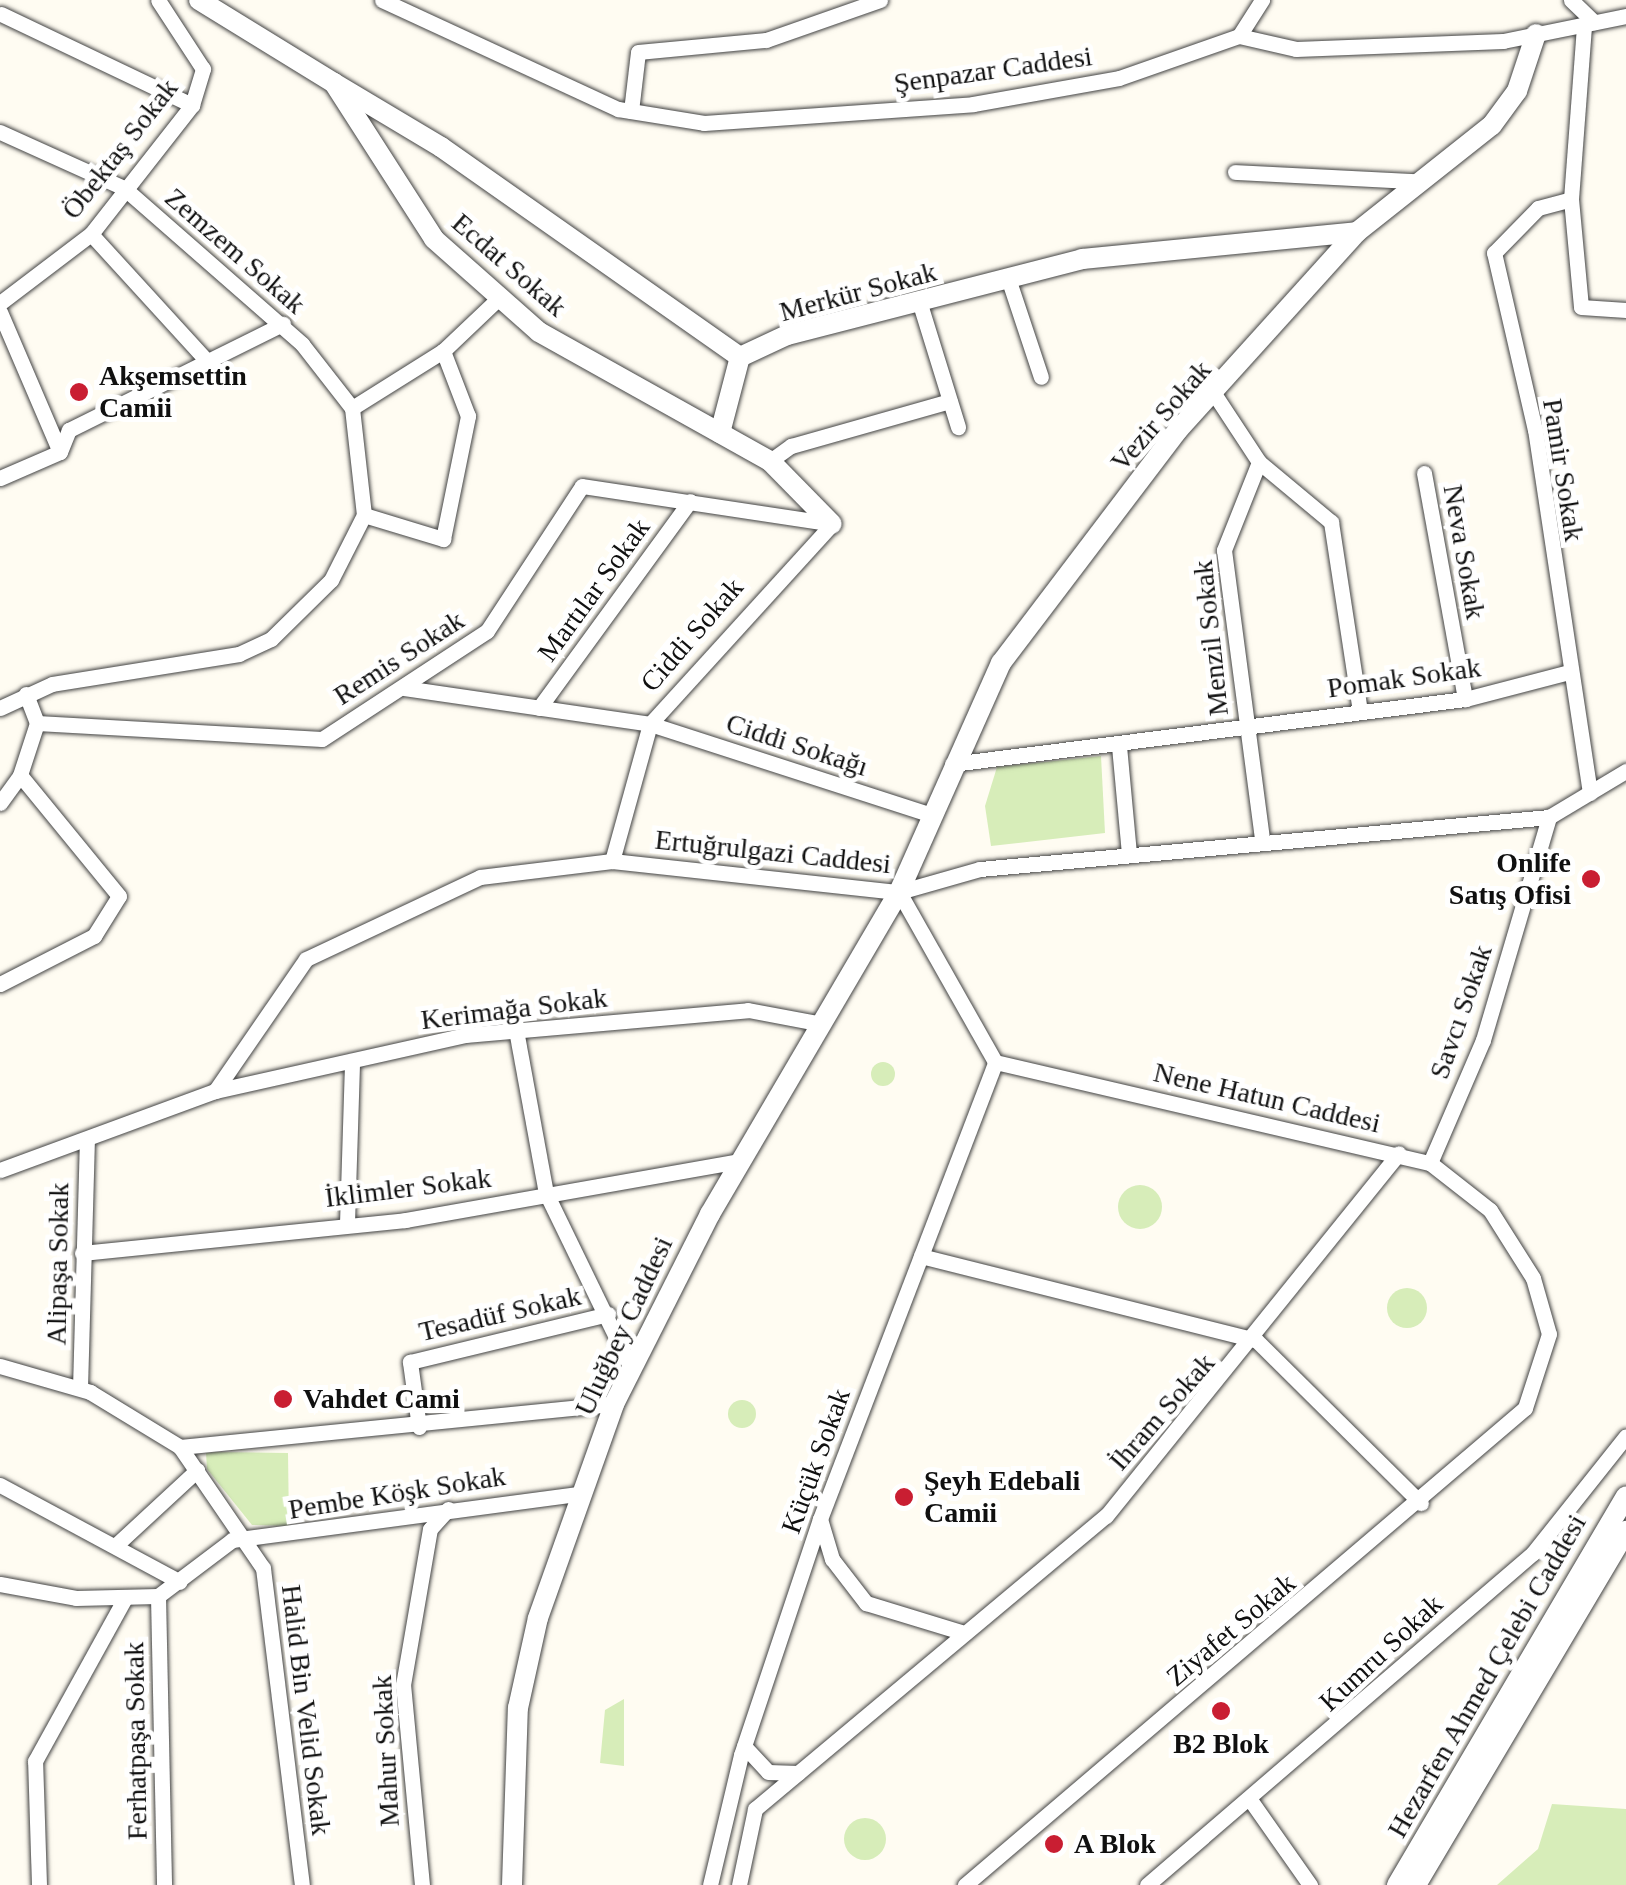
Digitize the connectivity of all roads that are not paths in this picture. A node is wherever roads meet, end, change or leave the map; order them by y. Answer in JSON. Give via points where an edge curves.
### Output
{"nodes":[{"id":1,"x":158,"y":0,"type":"edge"},
{"id":2,"x":199,"y":0,"type":"edge"},
{"id":3,"x":382,"y":0,"type":"edge"},
{"id":4,"x":880,"y":0,"type":"edge"},
{"id":5,"x":1262,"y":0,"type":"edge"},
{"id":6,"x":1571,"y":0,"type":"edge"},
{"id":7,"x":1,"y":14,"type":"edge"},
{"id":8,"x":1626,"y":16,"type":"edge"},
{"id":9,"x":1589,"y":24,"type":"junction"},
{"id":10,"x":1536,"y":34,"type":"junction"},
{"id":11,"x":1239,"y":36,"type":"junction"},
{"id":12,"x":334,"y":84,"type":"junction"},
{"id":13,"x":192,"y":105,"type":"junction"},
{"id":14,"x":631,"y":111,"type":"junction"},
{"id":15,"x":0,"y":132,"type":"edge"},
{"id":16,"x":1234,"y":172,"type":"dead end"},
{"id":17,"x":1413,"y":182,"type":"junction"},
{"id":18,"x":124,"y":188,"type":"junction"},
{"id":19,"x":1571,"y":199,"type":"junction"},
{"id":20,"x":1357,"y":232,"type":"junction"},
{"id":21,"x":91,"y":234,"type":"junction"},
{"id":22,"x":1010,"y":281,"type":"junction"},
{"id":23,"x":501,"y":296,"type":"junction"},
{"id":24,"x":0,"y":303,"type":"edge"},
{"id":25,"x":920,"y":304,"type":"junction"},
{"id":26,"x":1626,"y":310,"type":"edge"},
{"id":27,"x":0,"y":312,"type":"edge"},
{"id":28,"x":283,"y":324,"type":"junction"},
{"id":29,"x":443,"y":351,"type":"junction"},
{"id":30,"x":740,"y":357,"type":"junction"},
{"id":31,"x":207,"y":362,"type":"junction"},
{"id":32,"x":1040,"y":377,"type":"dead end"},
{"id":33,"x":1213,"y":392,"type":"junction"},
{"id":34,"x":950,"y":401,"type":"junction"},
{"id":35,"x":352,"y":408,"type":"junction"},
{"id":36,"x":958,"y":427,"type":"dead end"},
{"id":37,"x":720,"y":433,"type":"junction"},
{"id":38,"x":60,"y":452,"type":"junction"},
{"id":39,"x":770,"y":461,"type":"junction"},
{"id":40,"x":1259,"y":462,"type":"junction"},
{"id":41,"x":1424,"y":473,"type":"dead end"},
{"id":42,"x":0,"y":478,"type":"edge"},
{"id":43,"x":690,"y":501,"type":"junction"},
{"id":44,"x":364,"y":514,"type":"junction"},
{"id":45,"x":832,"y":524,"type":"junction"},
{"id":46,"x":1569,"y":672,"type":"junction"},
{"id":47,"x":404,"y":688,"type":"junction"},
{"id":48,"x":26,"y":694,"type":"junction"},
{"id":49,"x":1465,"y":699,"type":"junction"},
{"id":50,"x":0,"y":708,"type":"edge"},
{"id":51,"x":539,"y":708,"type":"junction"},
{"id":52,"x":1360,"y":711,"type":"junction"},
{"id":53,"x":37,"y":723,"type":"junction"},
{"id":54,"x":1244,"y":723,"type":"junction"},
{"id":55,"x":650,"y":724,"type":"junction"},
{"id":56,"x":1119,"y":746,"type":"junction"},
{"id":57,"x":952,"y":764,"type":"junction"},
{"id":58,"x":1626,"y":772,"type":"edge"},
{"id":59,"x":20,"y":775,"type":"junction"},
{"id":60,"x":1590,"y":793,"type":"junction"},
{"id":61,"x":0,"y":803,"type":"edge"},
{"id":62,"x":929,"y":814,"type":"junction"},
{"id":63,"x":1549,"y":817,"type":"junction"},
{"id":64,"x":1262,"y":839,"type":"junction"},
{"id":65,"x":1129,"y":853,"type":"junction"},
{"id":66,"x":612,"y":861,"type":"junction"},
{"id":67,"x":899,"y":892,"type":"junction"},
{"id":68,"x":0,"y":984,"type":"edge"},
{"id":69,"x":822,"y":1024,"type":"junction"},
{"id":70,"x":516,"y":1030,"type":"junction"},
{"id":71,"x":352,"y":1061,"type":"junction"},
{"id":72,"x":995,"y":1062,"type":"junction"},
{"id":73,"x":215,"y":1091,"type":"junction"},
{"id":74,"x":87,"y":1140,"type":"junction"},
{"id":75,"x":1399,"y":1153,"type":"junction"},
{"id":76,"x":740,"y":1161,"type":"junction"},
{"id":77,"x":1430,"y":1164,"type":"junction"},
{"id":78,"x":0,"y":1170,"type":"edge"},
{"id":79,"x":546,"y":1193,"type":"junction"},
{"id":80,"x":348,"y":1223,"type":"junction"},
{"id":81,"x":82,"y":1253,"type":"junction"},
{"id":82,"x":920,"y":1256,"type":"junction"},
{"id":83,"x":608,"y":1314,"type":"junction"},
{"id":84,"x":1256,"y":1340,"type":"junction"},
{"id":85,"x":0,"y":1366,"type":"edge"},
{"id":86,"x":630,"y":1366,"type":"junction"},
{"id":87,"x":80,"y":1388,"type":"junction"},
{"id":88,"x":614,"y":1404,"type":"junction"},
{"id":89,"x":1525,"y":1408,"type":"joint"},
{"id":90,"x":419,"y":1427,"type":"junction"},
{"id":91,"x":1626,"y":1436,"type":"edge"},
{"id":92,"x":180,"y":1447,"type":"junction"},
{"id":93,"x":197,"y":1470,"type":"junction"},
{"id":94,"x":0,"y":1484,"type":"edge"},
{"id":95,"x":582,"y":1493,"type":"junction"},
{"id":96,"x":1626,"y":1496,"type":"edge"},
{"id":97,"x":1421,"y":1503,"type":"junction"},
{"id":98,"x":452,"y":1506,"type":"junction"},
{"id":99,"x":820,"y":1519,"type":"junction"},
{"id":100,"x":1626,"y":1531,"type":"edge"},
{"id":101,"x":248,"y":1540,"type":"junction"},
{"id":102,"x":115,"y":1546,"type":"junction"},
{"id":103,"x":180,"y":1582,"type":"junction"},
{"id":104,"x":0,"y":1584,"type":"edge"},
{"id":105,"x":158,"y":1596,"type":"junction"},
{"id":106,"x":124,"y":1600,"type":"junction"},
{"id":107,"x":961,"y":1632,"type":"junction"},
{"id":108,"x":744,"y":1746,"type":"junction"},
{"id":109,"x":798,"y":1773,"type":"junction"},
{"id":110,"x":1251,"y":1800,"type":"junction"},
{"id":111,"x":38,"y":1885,"type":"edge"},
{"id":112,"x":164,"y":1885,"type":"edge"},
{"id":113,"x":302,"y":1885,"type":"edge"},
{"id":114,"x":422,"y":1885,"type":"edge"},
{"id":115,"x":512,"y":1885,"type":"edge"},
{"id":116,"x":710,"y":1885,"type":"edge"},
{"id":117,"x":739,"y":1885,"type":"edge"},
{"id":118,"x":965,"y":1885,"type":"edge"},
{"id":119,"x":1148,"y":1885,"type":"edge"},
{"id":120,"x":1310,"y":1885,"type":"edge"},
{"id":121,"x":1397,"y":1885,"type":"edge"},
{"id":122,"x":1416,"y":1885,"type":"edge"}],
"edges":[{"from":1,"to":13,"type":"street","name":"Öbektaş Sokak","via":[[203,70]]},
{"from":2,"to":12,"type":"street","name":"Ecdat Sokak"},
{"from":3,"to":14,"type":"street","name":"Şenpazar Caddesi"},
{"from":4,"to":14,"type":"street","via":[[766,40],[638,52]]},
{"from":5,"to":11,"type":"street"},
{"from":6,"to":9,"type":"street"},
{"from":7,"to":13,"type":"street"},
{"from":8,"to":9,"type":"street"},
{"from":9,"to":10,"type":"street"},
{"from":9,"to":19,"type":"street"},
{"from":10,"to":11,"type":"street","via":[[1296,50]]},
{"from":10,"to":17,"type":"street","name":"Vezir Sokak","via":[[1517,91],[1492,124]]},
{"from":11,"to":14,"type":"street","name":"Şenpazar Caddesi","via":[[1118,78],[974,104],[704,123]]},
{"from":12,"to":23,"type":"street","name":"Ecdat Sokak","via":[[401,198]]},
{"from":12,"to":30,"type":"street","via":[[441,147]]},
{"from":13,"to":18,"type":"street","name":"Öbektaş Sokak"},
{"from":15,"to":18,"type":"street","name":"Zemzem Sokak"},
{"from":16,"to":17,"type":"street"},
{"from":17,"to":20,"type":"street","name":"Vezir Sokak"},
{"from":18,"to":21,"type":"street","name":"Öbektaş Sokak"},
{"from":18,"to":28,"type":"street","name":"Zemzem Sokak"},
{"from":19,"to":26,"type":"street","via":[[1581,307]]},
{"from":19,"to":46,"type":"street","name":"Pamir Sokak","via":[[1538,208],[1494,253],[1534,430]]},
{"from":20,"to":22,"type":"street","name":"Merkür Sokak","via":[[1130,250]]},
{"from":20,"to":33,"type":"street","name":"Vezir Sokak"},
{"from":21,"to":24,"type":"street","name":"Öbektaş Sokak"},
{"from":21,"to":31,"type":"street"},
{"from":22,"to":25,"type":"street","name":"Merkür Sokak"},
{"from":22,"to":32,"type":"street"},
{"from":23,"to":29,"type":"street"},
{"from":23,"to":37,"type":"street","name":"Ecdat Sokak","via":[[539,332]]},
{"from":25,"to":30,"type":"street","name":"Merkür Sokak","via":[[787,334]]},
{"from":25,"to":34,"type":"street"},
{"from":27,"to":38,"type":"street"},
{"from":28,"to":31,"type":"street"},
{"from":28,"to":35,"type":"street","name":"Zemzem Sokak"},
{"from":29,"to":35,"type":"street"},
{"from":29,"to":44,"type":"street","via":[[468,416],[443,539]]},
{"from":30,"to":37,"type":"street"},
{"from":31,"to":38,"type":"street","via":[[69,430]]},
{"from":33,"to":40,"type":"street"},
{"from":33,"to":57,"type":"street","name":"Vezir Sokak","via":[[1002,663]]},
{"from":34,"to":36,"type":"street"},
{"from":34,"to":39,"type":"street","via":[[791,446]]},
{"from":35,"to":44,"type":"street"},
{"from":37,"to":39,"type":"street","name":"Ecdat Sokak"},
{"from":38,"to":42,"type":"street"},
{"from":39,"to":45,"type":"street","name":"Ecdat Sokak"},
{"from":40,"to":52,"type":"street","via":[[1332,522]]},
{"from":40,"to":54,"type":"street","name":"Menzil Sokak","via":[[1224,550]]},
{"from":41,"to":49,"type":"street","name":"Neva Sokak"},
{"from":43,"to":45,"type":"street","name":"Remis Sokak"},
{"from":43,"to":47,"type":"street","name":"Remis Sokak","via":[[582,486],[486,631]]},
{"from":43,"to":51,"type":"street","name":"Martılar Sokak"},
{"from":44,"to":48,"type":"street","via":[[332,580],[271,639],[239,654],[89,675]]},
{"from":45,"to":55,"type":"street","name":"Ciddi Sokak"},
{"from":46,"to":49,"type":"street","name":"Pomak Sokak"},
{"from":46,"to":60,"type":"street","name":"Pamir Sokak"},
{"from":47,"to":51,"type":"street","name":"Ciddi Sokağı"},
{"from":47,"to":53,"type":"street","name":"Remis Sokak","via":[[322,739]]},
{"from":48,"to":50,"type":"street"},
{"from":48,"to":53,"type":"street"},
{"from":49,"to":52,"type":"street","name":"Pomak Sokak"},
{"from":51,"to":55,"type":"street","name":"Ciddi Sokağı"},
{"from":52,"to":54,"type":"street","name":"Pomak Sokak"},
{"from":53,"to":59,"type":"street"},
{"from":54,"to":56,"type":"street","name":"Pomak Sokak"},
{"from":54,"to":64,"type":"street","name":"Menzil Sokak"},
{"from":55,"to":62,"type":"street","name":"Ciddi Sokağı"},
{"from":55,"to":66,"type":"street","name":"Ciddi Sokak"},
{"from":56,"to":57,"type":"street","name":"Pomak Sokak"},
{"from":56,"to":65,"type":"street"},
{"from":57,"to":62,"type":"street","name":"Vezir Sokak"},
{"from":58,"to":60,"type":"street","name":"Ertuğrulgazi Caddesi"},
{"from":59,"to":61,"type":"street"},
{"from":59,"to":68,"type":"street","via":[[119,896],[94,936]]},
{"from":60,"to":63,"type":"street","name":"Ertuğrulgazi Caddesi"},
{"from":62,"to":67,"type":"street","name":"Vezir Sokak"},
{"from":63,"to":64,"type":"street","name":"Ertuğrulgazi Caddesi"},
{"from":63,"to":77,"type":"street","name":"Savcı Sokak","via":[[1483,1040]]},
{"from":64,"to":65,"type":"street","name":"Ertuğrulgazi Caddesi"},
{"from":65,"to":67,"type":"street","name":"Ertuğrulgazi Caddesi","via":[[980,870]]},
{"from":66,"to":67,"type":"street","name":"Ertuğrulgazi Caddesi"},
{"from":66,"to":73,"type":"street","name":"Ertuğrulgazi Caddesi","via":[[480,877],[306,960]]},
{"from":67,"to":69,"type":"street","name":"Uluğbey Caddesi"},
{"from":67,"to":72,"type":"street"},
{"from":69,"to":70,"type":"street","name":"Kerimağa Sokak","via":[[748,1010]]},
{"from":69,"to":76,"type":"street","name":"Uluğbey Caddesi"},
{"from":70,"to":71,"type":"street","name":"Kerimağa Sokak"},
{"from":70,"to":79,"type":"street"},
{"from":71,"to":73,"type":"street","name":"Kerimağa Sokak"},
{"from":71,"to":80,"type":"street"},
{"from":72,"to":75,"type":"street","name":"Nene Hatun Caddesi"},
{"from":72,"to":82,"type":"street","name":"Küçük Sokak"},
{"from":73,"to":74,"type":"street"},
{"from":74,"to":78,"type":"street"},
{"from":74,"to":81,"type":"street","name":"Alipaşa Sokak"},
{"from":75,"to":77,"type":"street","name":"Nene Hatun Caddesi"},
{"from":75,"to":84,"type":"street","name":"İhram Sokak"},
{"from":76,"to":79,"type":"street","name":"İklimler Sokak"},
{"from":76,"to":86,"type":"street","name":"Uluğbey Caddesi"},
{"from":77,"to":89,"type":"street","name":"Nene Hatun Caddesi","via":[[1490,1210],[1545,1306],[1548,1354]]},
{"from":79,"to":80,"type":"street","name":"İklimler Sokak"},
{"from":79,"to":83,"type":"street"},
{"from":80,"to":81,"type":"street","name":"İklimler Sokak"},
{"from":81,"to":87,"type":"street","name":"Alipaşa Sokak"},
{"from":82,"to":84,"type":"street"},
{"from":82,"to":99,"type":"street","name":"Küçük Sokak"},
{"from":83,"to":86,"type":"street"},
{"from":83,"to":90,"type":"street","name":"Tesadüf Sokak","via":[[410,1362]]},
{"from":84,"to":97,"type":"street"},
{"from":84,"to":107,"type":"street","name":"İhram Sokak","via":[[1106,1516]]},
{"from":85,"to":87,"type":"street"},
{"from":86,"to":88,"type":"street","name":"Uluğbey Caddesi"},
{"from":87,"to":92,"type":"street"},
{"from":88,"to":90,"type":"street"},
{"from":88,"to":95,"type":"street","name":"Uluğbey Caddesi"},
{"from":89,"to":97,"type":"street","name":"Ziyafet Sokak"},
{"from":90,"to":92,"type":"street"},
{"from":91,"to":110,"type":"street","name":"Kumru Sokak","via":[[1533,1553]]},
{"from":92,"to":93,"type":"street","name":"Halid Bin Velid Sokak"},
{"from":93,"to":101,"type":"street","name":"Halid Bin Velid Sokak"},
{"from":93,"to":102,"type":"street"},
{"from":94,"to":102,"type":"street"},
{"from":95,"to":98,"type":"street","name":"Pembe Köşk Sokak"},
{"from":95,"to":115,"type":"street","name":"Uluğbey Caddesi","via":[[518,1708]]},
{"from":96,"to":121,"type":"street","name":"Hezarfen Ahmed Çelebi Caddesi"},
{"from":97,"to":118,"type":"street","name":"Ziyafet Sokak"},
{"from":98,"to":101,"type":"street","name":"Pembe Köşk Sokak","via":[[416,1520]]},
{"from":98,"to":114,"type":"street","name":"Mahur Sokak","via":[[430,1529],[402,1685]]},
{"from":99,"to":107,"type":"street","via":[[832,1559],[866,1603]]},
{"from":99,"to":108,"type":"street","name":"Küçük Sokak"},
{"from":100,"to":122,"type":"street","name":"Hezarfen Ahmed Çelebi Caddesi"},
{"from":101,"to":103,"type":"street","name":"Pembe Köşk Sokak","via":[[232,1540]]},
{"from":101,"to":113,"type":"street","name":"Halid Bin Velid Sokak","via":[[263,1568]]},
{"from":102,"to":103,"type":"street"},
{"from":103,"to":105,"type":"street","name":"Pembe Köşk Sokak"},
{"from":104,"to":106,"type":"street","name":"Pembe Köşk Sokak"},
{"from":105,"to":106,"type":"street","name":"Pembe Köşk Sokak"},
{"from":105,"to":112,"type":"street","name":"Ferhatpaşa Sokak"},
{"from":106,"to":111,"type":"street","via":[[35,1761]]},
{"from":107,"to":109,"type":"street","name":"İhram Sokak"},
{"from":108,"to":109,"type":"street","via":[[768,1772]]},
{"from":108,"to":116,"type":"street","name":"Küçük Sokak"},
{"from":109,"to":117,"type":"street","name":"İhram Sokak","via":[[745,1825]]},
{"from":110,"to":119,"type":"street","name":"Kumru Sokak"},
{"from":110,"to":120,"type":"street"}]}
